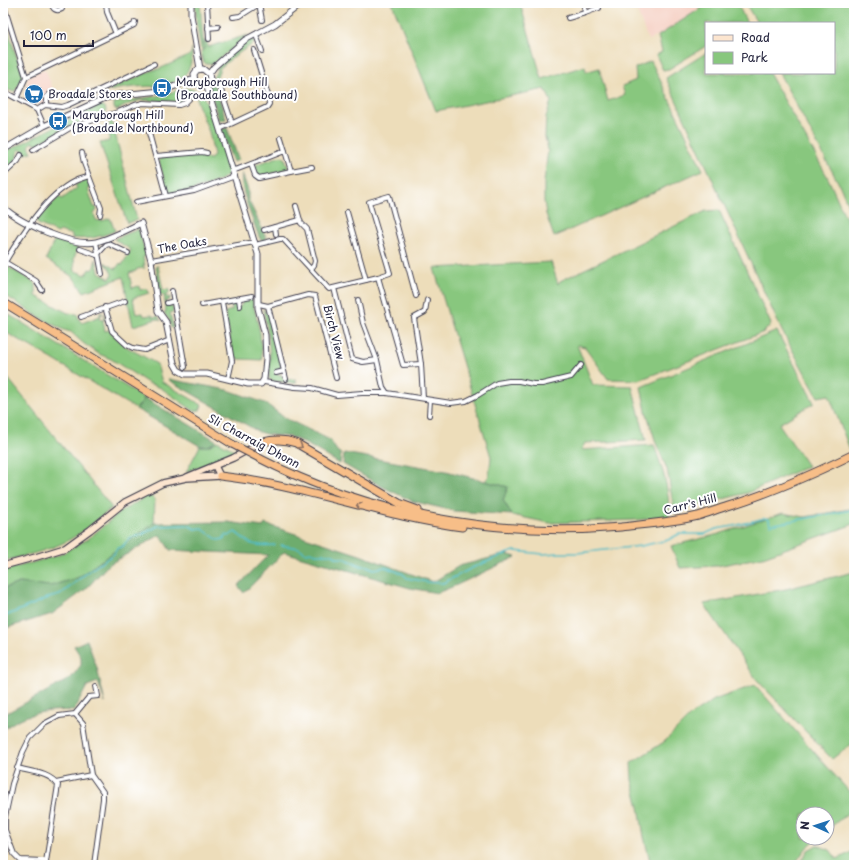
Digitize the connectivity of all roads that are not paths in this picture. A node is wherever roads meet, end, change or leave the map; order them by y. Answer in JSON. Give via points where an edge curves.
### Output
{"nodes":[{"id":1,"x":3,"y":3,"type":"edge"},
{"id":2,"x":51,"y":3,"type":"edge"},
{"id":3,"x":62,"y":3,"type":"edge"},
{"id":4,"x":106,"y":3,"type":"edge"},
{"id":5,"x":191,"y":3,"type":"edge"},
{"id":6,"x":207,"y":3,"type":"edge"},
{"id":7,"x":259,"y":3,"type":"edge"},
{"id":8,"x":302,"y":3,"type":"edge"},
{"id":9,"x":584,"y":6,"type":"dead end"},
{"id":10,"x":599,"y":8,"type":"dead end"},
{"id":11,"x":585,"y":13,"type":"junction"},
{"id":12,"x":233,"y":17,"type":"dead end"},
{"id":13,"x":568,"y":18,"type":"dead end"},
{"id":14,"x":262,"y":20,"type":"dead end"},
{"id":15,"x":135,"y":22,"type":"dead end"},
{"id":16,"x":218,"y":26,"type":"dead end"},
{"id":17,"x":208,"y":28,"type":"junction"},
{"id":18,"x":116,"y":34,"type":"junction"},
{"id":19,"x":256,"y":35,"type":"junction"},
{"id":20,"x":209,"y":39,"type":"dead end"},
{"id":21,"x":254,"y":50,"type":"dead end"},
{"id":22,"x":262,"y":51,"type":"dead end"},
{"id":23,"x":154,"y":64,"type":"dead end"},
{"id":24,"x":200,"y":69,"type":"junction"},
{"id":25,"x":209,"y":74,"type":"junction"},
{"id":26,"x":25,"y":75,"type":"junction"},
{"id":27,"x":194,"y":79,"type":"junction"},
{"id":28,"x":206,"y":84,"type":"junction"},
{"id":29,"x":219,"y":84,"type":"dead end"},
{"id":30,"x":3,"y":91,"type":"edge"},
{"id":31,"x":50,"y":94,"type":"dead end"},
{"id":32,"x":15,"y":96,"type":"junction"},
{"id":33,"x":189,"y":99,"type":"dead end"},
{"id":34,"x":47,"y":105,"type":"junction"},
{"id":35,"x":37,"y":110,"type":"junction"},
{"id":36,"x":232,"y":123,"type":"junction"},
{"id":37,"x":44,"y":126,"type":"junction"},
{"id":38,"x":220,"y":129,"type":"junction"},
{"id":39,"x":149,"y":133,"type":"dead end"},
{"id":40,"x":281,"y":138,"type":"dead end"},
{"id":41,"x":3,"y":150,"type":"edge"},
{"id":42,"x":33,"y":150,"type":"dead end"},
{"id":43,"x":285,"y":151,"type":"junction"},
{"id":44,"x":82,"y":153,"type":"dead end"},
{"id":45,"x":207,"y":153,"type":"dead end"},
{"id":46,"x":21,"y":155,"type":"dead end"},
{"id":47,"x":156,"y":156,"type":"junction"},
{"id":48,"x":252,"y":164,"type":"junction"},
{"id":49,"x":312,"y":167,"type":"dead end"},
{"id":50,"x":233,"y":170,"type":"junction"},
{"id":51,"x":291,"y":171,"type":"junction"},
{"id":52,"x":3,"y":175,"type":"edge"},
{"id":53,"x":89,"y":176,"type":"junction"},
{"id":54,"x":235,"y":176,"type":"junction"},
{"id":55,"x":166,"y":196,"type":"junction"},
{"id":56,"x":136,"y":202,"type":"dead end"},
{"id":57,"x":296,"y":206,"type":"dead end"},
{"id":58,"x":3,"y":207,"type":"edge"},
{"id":59,"x":347,"y":212,"type":"dead end"},
{"id":60,"x":100,"y":215,"type":"dead end"},
{"id":61,"x":300,"y":220,"type":"junction"},
{"id":62,"x":29,"y":224,"type":"junction"},
{"id":63,"x":275,"y":227,"type":"junction"},
{"id":64,"x":264,"y":230,"type":"dead end"},
{"id":65,"x":276,"y":234,"type":"dead end"},
{"id":66,"x":96,"y":242,"type":"junction"},
{"id":67,"x":255,"y":244,"type":"junction"},
{"id":68,"x":80,"y":250,"type":"dead end"},
{"id":69,"x":128,"y":253,"type":"dead end"},
{"id":70,"x":97,"y":255,"type":"junction"},
{"id":71,"x":151,"y":260,"type":"junction"},
{"id":72,"x":4,"y":262,"type":"edge"},
{"id":73,"x":311,"y":269,"type":"junction"},
{"id":74,"x":102,"y":274,"type":"dead end"},
{"id":75,"x":378,"y":277,"type":"junction"},
{"id":76,"x":366,"y":280,"type":"junction"},
{"id":77,"x":334,"y":288,"type":"junction"},
{"id":78,"x":42,"y":290,"type":"dead end"},
{"id":79,"x":172,"y":291,"type":"dead end"},
{"id":80,"x":255,"y":296,"type":"junction"},
{"id":81,"x":416,"y":296,"type":"dead end"},
{"id":82,"x":239,"y":299,"type":"junction"},
{"id":83,"x":125,"y":300,"type":"dead end"},
{"id":84,"x":358,"y":300,"type":"dead end"},
{"id":85,"x":427,"y":300,"type":"dead end"},
{"id":86,"x":174,"y":301,"type":"junction"},
{"id":87,"x":3,"y":302,"type":"edge"},
{"id":88,"x":222,"y":302,"type":"junction"},
{"id":89,"x":166,"y":303,"type":"dead end"},
{"id":90,"x":258,"y":304,"type":"junction"},
{"id":91,"x":202,"y":305,"type":"dead end"},
{"id":92,"x":240,"y":306,"type":"dead end"},
{"id":93,"x":268,"y":306,"type":"junction"},
{"id":94,"x":105,"y":308,"type":"junction"},
{"id":95,"x":81,"y":317,"type":"dead end"},
{"id":96,"x":170,"y":340,"type":"junction"},
{"id":97,"x":182,"y":352,"type":"junction"},
{"id":98,"x":172,"y":354,"type":"junction"},
{"id":99,"x":377,"y":360,"type":"junction"},
{"id":100,"x":421,"y":364,"type":"junction"},
{"id":101,"x":581,"y":365,"type":"dead end"},
{"id":102,"x":185,"y":367,"type":"dead end"},
{"id":103,"x":284,"y":371,"type":"junction"},
{"id":104,"x":341,"y":372,"type":"dead end"},
{"id":105,"x":276,"y":373,"type":"dead end"},
{"id":106,"x":334,"y":373,"type":"junction"},
{"id":107,"x":336,"y":378,"type":"dead end"},
{"id":108,"x":228,"y":379,"type":"junction"},
{"id":109,"x":286,"y":379,"type":"dead end"},
{"id":110,"x":264,"y":382,"type":"junction"},
{"id":111,"x":387,"y":393,"type":"junction"},
{"id":112,"x":423,"y":398,"type":"junction"},
{"id":113,"x":430,"y":400,"type":"junction"},
{"id":114,"x":428,"y":415,"type":"dead end"},
{"id":115,"x":263,"y":442,"type":"joint"},
{"id":116,"x":854,"y":454,"type":"edge"},
{"id":117,"x":215,"y":466,"type":"junction"},
{"id":118,"x":220,"y":476,"type":"junction"},
{"id":119,"x":186,"y":478,"type":"junction"},
{"id":120,"x":522,"y":528,"type":"junction"},
{"id":121,"x":3,"y":566,"type":"edge"},
{"id":122,"x":96,"y":686,"type":"dead end"},
{"id":123,"x":75,"y":714,"type":"junction"},
{"id":124,"x":17,"y":768,"type":"junction"},
{"id":125,"x":91,"y":775,"type":"junction"},
{"id":126,"x":56,"y":782,"type":"junction"},
{"id":127,"x":46,"y":864,"type":"edge"},
{"id":128,"x":94,"y":865,"type":"edge"}],
"edges":[{"from":1,"to":26,"type":"street"},
{"from":2,"to":3,"type":"street","via":[[55,10],[62,8]]},
{"from":4,"to":18,"type":"street"},
{"from":5,"to":24,"type":"street"},
{"from":6,"to":17,"type":"street"},
{"from":7,"to":12,"type":"street","via":[[240,16]]},
{"from":7,"to":14,"type":"street"},
{"from":8,"to":19,"type":"street"},
{"from":9,"to":11,"type":"street"},
{"from":10,"to":11,"type":"street"},
{"from":11,"to":13,"type":"street"},
{"from":15,"to":18,"type":"street","via":[[134,25]]},
{"from":16,"to":17,"type":"street"},
{"from":17,"to":20,"type":"street"},
{"from":18,"to":26,"type":"street"},
{"from":19,"to":22,"type":"street"},
{"from":19,"to":25,"type":"street","via":[[245,40]]},
{"from":21,"to":36,"type":"street","via":[[269,104]]},
{"from":23,"to":34,"type":"street","via":[[62,107]]},
{"from":24,"to":25,"type":"street","via":[[206,70]]},
{"from":24,"to":27,"type":"street","via":[[194,74]]},
{"from":25,"to":28,"type":"street","via":[[210,79]]},
{"from":26,"to":32,"type":"street"},
{"from":27,"to":28,"type":"street","via":[[199,85]]},
{"from":27,"to":37,"type":"street","via":[[162,91],[105,98]]},
{"from":28,"to":38,"type":"street"},
{"from":29,"to":36,"type":"street"},
{"from":30,"to":32,"type":"street"},
{"from":31,"to":34,"type":"street","via":[[47,97]]},
{"from":32,"to":35,"type":"street"},
{"from":33,"to":42,"type":"street","via":[[179,105],[147,102],[134,105],[70,128]]},
{"from":34,"to":35,"type":"street"},
{"from":35,"to":37,"type":"street"},
{"from":36,"to":38,"type":"street"},
{"from":37,"to":41,"type":"street"},
{"from":38,"to":50,"type":"street"},
{"from":39,"to":47,"type":"street"},
{"from":40,"to":43,"type":"street"},
{"from":43,"to":48,"type":"street"},
{"from":43,"to":51,"type":"street"},
{"from":44,"to":53,"type":"street"},
{"from":45,"to":47,"type":"street"},
{"from":46,"to":52,"type":"street","via":[[18,162]]},
{"from":47,"to":55,"type":"street"},
{"from":48,"to":50,"type":"street"},
{"from":48,"to":51,"type":"street","via":[[255,175],[259,178]]},
{"from":49,"to":51,"type":"street"},
{"from":50,"to":54,"type":"street"},
{"from":53,"to":60,"type":"street","via":[[101,208]]},
{"from":53,"to":62,"type":"street","via":[[64,188]]},
{"from":54,"to":55,"type":"street","via":[[194,191]]},
{"from":54,"to":67,"type":"street"},
{"from":55,"to":56,"type":"street"},
{"from":57,"to":61,"type":"street"},
{"from":58,"to":62,"type":"street"},
{"from":59,"to":76,"type":"street"},
{"from":61,"to":63,"type":"street"},
{"from":61,"to":73,"type":"street","via":[[307,229],[315,261]]},
{"from":62,"to":66,"type":"street","via":[[70,241]]},
{"from":62,"to":72,"type":"street"},
{"from":63,"to":64,"type":"street"},
{"from":63,"to":65,"type":"street"},
{"from":66,"to":70,"type":"street"},
{"from":66,"to":71,"type":"street","name":"The Oaks","via":[[141,223]]},
{"from":67,"to":71,"type":"street","name":"The Oaks"},
{"from":67,"to":73,"type":"street","name":"The Oaks","via":[[283,239]]},
{"from":67,"to":80,"type":"street","via":[[258,263]]},
{"from":68,"to":70,"type":"street"},
{"from":69,"to":70,"type":"street","via":[[110,244]]},
{"from":70,"to":74,"type":"street"},
{"from":71,"to":96,"type":"street","via":[[158,312],[166,322]]},
{"from":72,"to":78,"type":"street","via":[[36,281]]},
{"from":73,"to":77,"type":"street","via":[[328,288]]},
{"from":75,"to":76,"type":"street"},
{"from":75,"to":81,"type":"street","via":[[390,273],[369,202],[389,196]]},
{"from":75,"to":100,"type":"street","via":[[403,365]]},
{"from":76,"to":77,"type":"street"},
{"from":77,"to":99,"type":"street","via":[[352,359],[363,362]]},
{"from":79,"to":86,"type":"street"},
{"from":80,"to":82,"type":"street"},
{"from":80,"to":90,"type":"street"},
{"from":82,"to":88,"type":"street"},
{"from":82,"to":92,"type":"street"},
{"from":83,"to":94,"type":"street"},
{"from":84,"to":99,"type":"street","via":[[363,323]]},
{"from":85,"to":100,"type":"street","via":[[425,312],[414,318]]},
{"from":86,"to":89,"type":"street"},
{"from":86,"to":97,"type":"street"},
{"from":87,"to":120,"type":"highway","name":"Sli Charraig Dhonn","bridge":true,"via":[[232,444],[288,473],[379,505],[451,520]]},
{"from":88,"to":91,"type":"street"},
{"from":88,"to":108,"type":"street","via":[[232,361]]},
{"from":90,"to":93,"type":"street","name":"Birch View"},
{"from":90,"to":110,"type":"street","via":[[265,335]]},
{"from":93,"to":103,"type":"street"},
{"from":93,"to":106,"type":"street","name":"Birch View","via":[[308,295],[315,296]]},
{"from":94,"to":95,"type":"street"},
{"from":94,"to":96,"type":"street","via":[[112,330],[127,345],[145,350]]},
{"from":96,"to":98,"type":"street"},
{"from":97,"to":98,"type":"street"},
{"from":97,"to":102,"type":"street"},
{"from":98,"to":108,"type":"street","via":[[175,366],[181,372]]},
{"from":99,"to":111,"type":"street","via":[[383,387]]},
{"from":100,"to":112,"type":"street"},
{"from":101,"to":113,"type":"street","via":[[571,377],[542,384],[509,381],[497,383],[460,403]]},
{"from":103,"to":105,"type":"street"},
{"from":103,"to":109,"type":"street"},
{"from":104,"to":106,"type":"street","name":"Birch View"},
{"from":106,"to":107,"type":"street","name":"Birch View"},
{"from":108,"to":110,"type":"street","via":[[249,384]]},
{"from":110,"to":111,"type":"street","via":[[312,388],[337,395]]},
{"from":111,"to":112,"type":"street"},
{"from":112,"to":113,"type":"street"},
{"from":113,"to":114,"type":"street"},
{"from":115,"to":117,"type":"main road"},
{"from":115,"to":120,"type":"highway","one_way":true,"via":[[274,439],[296,443],[386,496],[412,508]]},
{"from":116,"to":120,"type":"highway","name":"Carr's Hill","via":[[786,485],[699,515],[666,522],[603,528]]},
{"from":117,"to":118,"type":"main road"},
{"from":117,"to":119,"type":"main road"},
{"from":118,"to":119,"type":"main road"},
{"from":120,"to":118,"type":"highway","one_way":true,"via":[[479,529],[438,524],[325,497]]},
{"from":119,"to":121,"type":"main road","via":[[163,483],[125,502],[65,548]]},
{"from":122,"to":123,"type":"street","via":[[98,696],[89,697]]},
{"from":123,"to":124,"type":"street","via":[[54,718],[36,731],[30,738]]},
{"from":123,"to":125,"type":"street","via":[[83,723]]},
{"from":124,"to":126,"type":"street","via":[[45,775]]},
{"from":124,"to":127,"type":"street","via":[[6,808],[6,830],[18,859]]},
{"from":125,"to":126,"type":"street"},
{"from":125,"to":128,"type":"street","via":[[102,792],[103,799]]},
{"from":126,"to":127,"type":"street","via":[[58,788]]}]}
